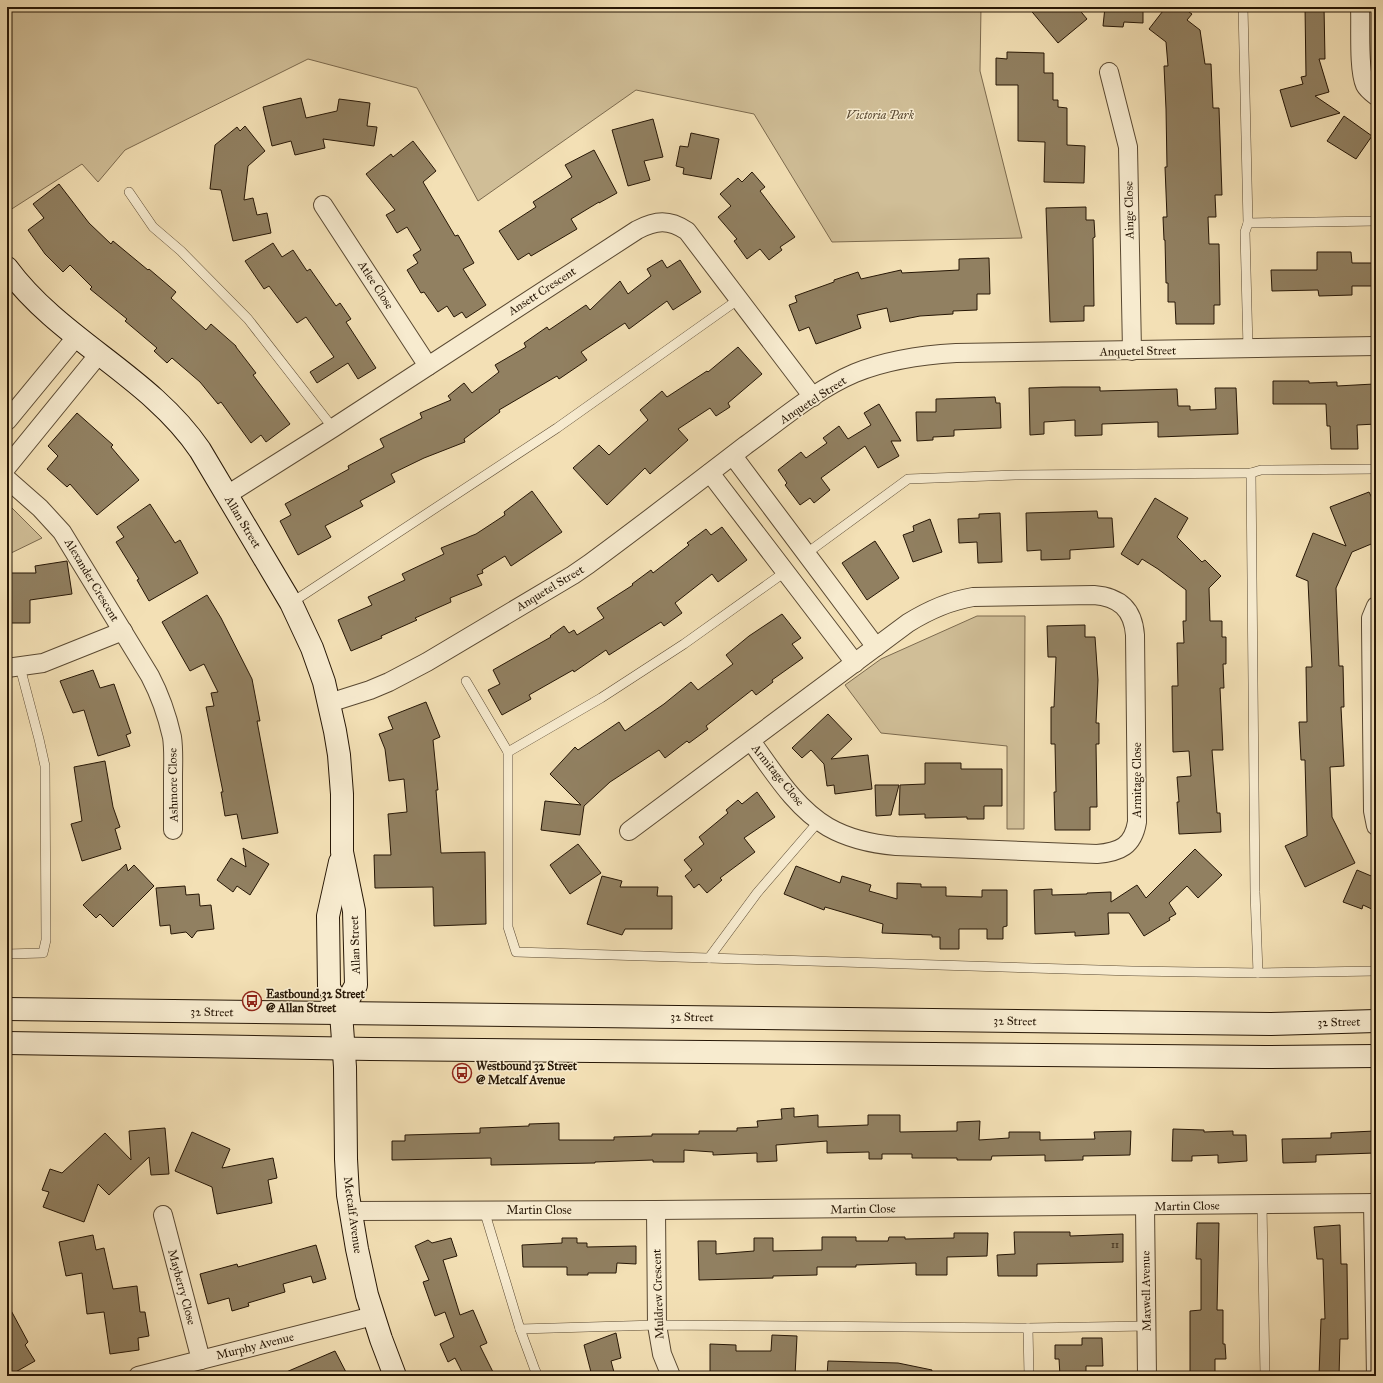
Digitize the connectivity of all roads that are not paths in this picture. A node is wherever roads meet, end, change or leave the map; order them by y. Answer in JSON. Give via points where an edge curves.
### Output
{"nodes":[{"id":1,"x":1243,"y":7,"type":"edge"},
{"id":2,"x":1360,"y":7,"type":"edge"},
{"id":3,"x":1109,"y":72,"type":"dead end"},
{"id":4,"x":1376,"y":96,"type":"edge"},
{"id":5,"x":129,"y":192,"type":"dead end"},
{"id":6,"x":323,"y":204,"type":"dead end"},
{"id":7,"x":1376,"y":221,"type":"edge"},
{"id":8,"x":1248,"y":223,"type":"junction"},
{"id":9,"x":7,"y":268,"type":"edge"},
{"id":10,"x":739,"y":299,"type":"junction"},
{"id":11,"x":76,"y":336,"type":"junction"},
{"id":12,"x":1376,"y":346,"type":"edge"},
{"id":13,"x":1248,"y":348,"type":"junction"},
{"id":14,"x":1132,"y":351,"type":"junction"},
{"id":15,"x":99,"y":354,"type":"junction"},
{"id":16,"x":428,"y":366,"type":"junction"},
{"id":17,"x":813,"y":397,"type":"junction"},
{"id":18,"x":7,"y":421,"type":"edge"},
{"id":19,"x":333,"y":428,"type":"junction"},
{"id":20,"x":733,"y":456,"type":"junction"},
{"id":21,"x":7,"y":467,"type":"edge"},
{"id":22,"x":1376,"y":469,"type":"edge"},
{"id":23,"x":710,"y":473,"type":"junction"},
{"id":24,"x":1251,"y":473,"type":"junction"},
{"id":25,"x":7,"y":479,"type":"edge"},
{"id":26,"x":227,"y":496,"type":"junction"},
{"id":27,"x":807,"y":553,"type":"junction"},
{"id":28,"x":784,"y":572,"type":"junction"},
{"id":29,"x":291,"y":604,"type":"junction"},
{"id":30,"x":1376,"y":606,"type":"edge"},
{"id":31,"x":123,"y":631,"type":"junction"},
{"id":32,"x":876,"y":647,"type":"junction"},
{"id":33,"x":855,"y":663,"type":"junction"},
{"id":34,"x":13,"y":668,"type":"edge"},
{"id":35,"x":466,"y":681,"type":"dead end"},
{"id":36,"x":329,"y":703,"type":"junction"},
{"id":37,"x":751,"y":741,"type":"junction"},
{"id":38,"x":508,"y":752,"type":"junction"},
{"id":39,"x":819,"y":821,"type":"junction"},
{"id":40,"x":1376,"y":826,"type":"edge"},
{"id":41,"x":173,"y":830,"type":"dead end"},
{"id":42,"x":629,"y":831,"type":"dead end"},
{"id":43,"x":7,"y":954,"type":"edge"},
{"id":44,"x":709,"y":958,"type":"junction"},
{"id":45,"x":1376,"y":971,"type":"edge"},
{"id":46,"x":1258,"y":973,"type":"junction"},
{"id":47,"x":7,"y":1009,"type":"edge"},
{"id":48,"x":341,"y":1013,"type":"junction"},
{"id":49,"x":1376,"y":1022,"type":"edge"},
{"id":50,"x":7,"y":1043,"type":"edge"},
{"id":51,"x":344,"y":1048,"type":"junction"},
{"id":52,"x":1376,"y":1056,"type":"edge"},
{"id":53,"x":1374,"y":1203,"type":"edge"},
{"id":54,"x":1262,"y":1205,"type":"junction"},
{"id":55,"x":1145,"y":1206,"type":"junction"},
{"id":56,"x":484,"y":1210,"type":"junction"},
{"id":57,"x":656,"y":1210,"type":"junction"},
{"id":58,"x":351,"y":1211,"type":"junction"},
{"id":59,"x":163,"y":1215,"type":"dead end"},
{"id":60,"x":373,"y":1316,"type":"junction"},
{"id":61,"x":657,"y":1325,"type":"junction"},
{"id":62,"x":1147,"y":1326,"type":"junction"},
{"id":63,"x":1028,"y":1328,"type":"junction"},
{"id":64,"x":520,"y":1329,"type":"junction"},
{"id":65,"x":201,"y":1360,"type":"junction"},
{"id":66,"x":138,"y":1376,"type":"edge"},
{"id":67,"x":395,"y":1376,"type":"edge"},
{"id":68,"x":538,"y":1376,"type":"edge"},
{"id":69,"x":671,"y":1376,"type":"edge"},
{"id":70,"x":1029,"y":1376,"type":"edge"},
{"id":71,"x":1147,"y":1376,"type":"edge"},
{"id":72,"x":1265,"y":1376,"type":"edge"},
{"id":73,"x":1376,"y":1376,"type":"edge"}],
"edges":[{"from":1,"to":8,"type":"lane"},
{"from":2,"to":4,"type":"street","via":[[1361,68],[1366,86]]},
{"from":3,"to":14,"type":"street","name":"Ainge Close","via":[[1128,147]]},
{"from":5,"to":19,"type":"lane","via":[[153,227],[181,251],[248,319]]},
{"from":6,"to":16,"type":"street","name":"Atlee Close"},
{"from":7,"to":8,"type":"lane"},
{"from":8,"to":13,"type":"lane","via":[[1245,232]]},
{"from":9,"to":11,"type":"main road","name":"Allan Street","via":[[43,309]]},
{"from":10,"to":16,"type":"street","name":"Ansett Crescent","via":[[687,231],[672,222],[654,223],[637,230]]},
{"from":10,"to":17,"type":"street","name":"Ansett Crescent"},
{"from":10,"to":29,"type":"lane","via":[[557,428]]},
{"from":11,"to":15,"type":"main road","name":"Allan Street"},
{"from":11,"to":18,"type":"street"},
{"from":12,"to":13,"type":"street","name":"Anquetel Street"},
{"from":13,"to":14,"type":"street","name":"Anquetel Street"},
{"from":14,"to":17,"type":"street","name":"Anquetel Street","via":[[956,353],[918,356],[855,373]]},
{"from":15,"to":21,"type":"street"},
{"from":15,"to":26,"type":"main road","name":"Allan Street","via":[[170,413],[193,440]]},
{"from":16,"to":19,"type":"street","name":"Ansett Crescent"},
{"from":17,"to":20,"type":"street","name":"Anquetel Street"},
{"from":19,"to":26,"type":"street","name":"Ansett Crescent"},
{"from":20,"to":23,"type":"street","name":"Anquetel Street"},
{"from":20,"to":27,"type":"street"},
{"from":22,"to":24,"type":"lane","via":[[1261,470]]},
{"from":23,"to":28,"type":"street"},
{"from":23,"to":36,"type":"street","name":"Anquetel Street","via":[[573,575],[389,682]]},
{"from":24,"to":27,"type":"lane","via":[[1014,475],[908,479]]},
{"from":24,"to":46,"type":"lane"},
{"from":25,"to":31,"type":"street","name":"Alexander Crescent","via":[[40,508],[62,532]]},
{"from":26,"to":29,"type":"main road","name":"Allan Street"},
{"from":27,"to":28,"type":"street"},
{"from":27,"to":32,"type":"street"},
{"from":28,"to":33,"type":"street"},
{"from":28,"to":38,"type":"lane","via":[[684,644],[601,698]]},
{"from":29,"to":36,"type":"main road","name":"Allan Street","via":[[312,648]]},
{"from":30,"to":40,"type":"street","via":[[1371,618],[1373,811]]},
{"from":31,"to":34,"type":"street","name":"Alexander Crescent","via":[[43,663]]},
{"from":31,"to":41,"type":"street","name":"Ashmore Close","via":[[157,690],[170,732],[173,752]]},
{"from":32,"to":33,"type":"street","name":"Armitage Close"},
{"from":32,"to":39,"type":"street","name":"Armitage Close","via":[[922,615],[960,599],[990,596],[1094,595],[1115,600],[1129,613],[1135,636],[1135,831],[1130,840],[1116,852],[1097,854],[875,844],[840,833]]},
{"from":33,"to":37,"type":"street","name":"Armitage Close"},
{"from":34,"to":43,"type":"lane","via":[[39,739],[45,766],[46,940],[43,953]]},
{"from":35,"to":38,"type":"lane"},
{"from":36,"to":48,"type":"main road","name":"Allan Street","via":[[341,775],[342,852],[354,911],[356,985]]},
{"from":37,"to":39,"type":"street","name":"Armitage Close","via":[[791,795]]},
{"from":37,"to":42,"type":"street","name":"Armitage Close"},
{"from":38,"to":44,"type":"lane","via":[[508,927],[516,952]]},
{"from":39,"to":44,"type":"lane","via":[[757,893]]},
{"from":44,"to":46,"type":"lane"},
{"from":45,"to":46,"type":"lane"},
{"from":47,"to":48,"type":"main road","name":"32 Street"},
{"from":48,"to":49,"type":"main road","name":"32 Street","via":[[1271,1024]]},
{"from":48,"to":51,"type":"main road","name":"Metcalf Avenue"},
{"from":50,"to":51,"type":"main road"},
{"from":51,"to":52,"type":"main road"},
{"from":51,"to":58,"type":"main road","name":"Metcalf Avenue","via":[[346,1159]]},
{"from":53,"to":54,"type":"street","name":"Martin Close"},
{"from":53,"to":73,"type":"street"},
{"from":54,"to":55,"type":"street","name":"Martin Close"},
{"from":54,"to":72,"type":"lane"},
{"from":55,"to":57,"type":"street","name":"Martin Close"},
{"from":55,"to":62,"type":"street","name":"Maxwell Avenue"},
{"from":56,"to":57,"type":"street","name":"Martin Close"},
{"from":56,"to":58,"type":"street","name":"Martin Close"},
{"from":56,"to":64,"type":"lane"},
{"from":57,"to":61,"type":"street","name":"Muldrew Crescent"},
{"from":58,"to":60,"type":"main road","name":"Metcalf Avenue","via":[[363,1280]]},
{"from":59,"to":65,"type":"street","name":"Mayberry Close"},
{"from":60,"to":65,"type":"street","name":"Murphy Avenue"},
{"from":60,"to":67,"type":"main road","name":"Metcalf Avenue"},
{"from":61,"to":63,"type":"lane"},
{"from":61,"to":64,"type":"lane"},
{"from":61,"to":69,"type":"street","name":"Muldrew Crescent","via":[[662,1354]]},
{"from":62,"to":63,"type":"lane"},
{"from":62,"to":71,"type":"street","name":"Maxwell Avenue"},
{"from":63,"to":70,"type":"lane"},
{"from":64,"to":68,"type":"lane"},
{"from":65,"to":66,"type":"street","name":"Murphy Avenue"}]}
